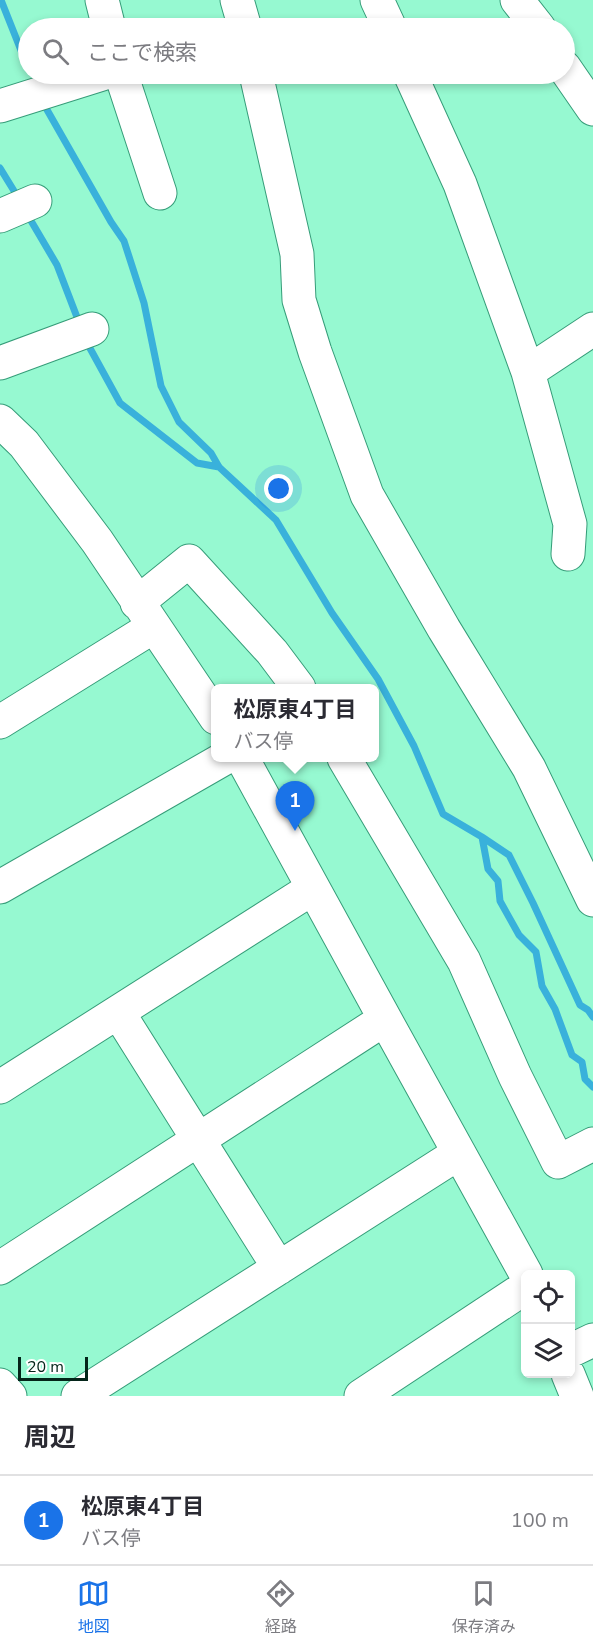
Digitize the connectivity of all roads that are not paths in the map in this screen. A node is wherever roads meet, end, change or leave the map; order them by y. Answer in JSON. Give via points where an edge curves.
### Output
{"nodes":[{"id":1,"x":102,"y":0,"type":"edge"},
{"id":2,"x":237,"y":0,"type":"edge"},
{"id":3,"x":377,"y":0,"type":"edge"},
{"id":4,"x":517,"y":0,"type":"edge"},
{"id":5,"x":106,"y":18,"type":"edge"},
{"id":6,"x":242,"y":18,"type":"edge"},
{"id":7,"x":385,"y":18,"type":"edge"},
{"id":8,"x":530,"y":18,"type":"edge"},
{"id":9,"x":575,"y":83,"type":"edge"},
{"id":10,"x":70,"y":84,"type":"edge"},
{"id":11,"x":125,"y":84,"type":"edge"},
{"id":12,"x":258,"y":84,"type":"edge"},
{"id":13,"x":415,"y":84,"type":"edge"},
{"id":14,"x":0,"y":106,"type":"edge"},
{"id":15,"x":593,"y":109,"type":"edge"},
{"id":16,"x":160,"y":192,"type":"dead end"},
{"id":17,"x":35,"y":201,"type":"dead end"},
{"id":18,"x":0,"y":216,"type":"edge"},
{"id":19,"x":92,"y":329,"type":"dead end"},
{"id":20,"x":593,"y":329,"type":"edge"},
{"id":21,"x":0,"y":363,"type":"edge"},
{"id":22,"x":528,"y":372,"type":"junction"},
{"id":23,"x":0,"y":421,"type":"edge"},
{"id":24,"x":568,"y":554,"type":"dead end"},
{"id":25,"x":145,"y":615,"type":"junction"},
{"id":26,"x":296,"y":684,"type":"edge"},
{"id":27,"x":211,"y":710,"type":"edge"},
{"id":28,"x":0,"y":722,"type":"edge"},
{"id":29,"x":218,"y":762,"type":"edge"},
{"id":30,"x":244,"y":762,"type":"edge"},
{"id":31,"x":346,"y":762,"type":"edge"},
{"id":32,"x":0,"y":887,"type":"edge"},
{"id":33,"x":313,"y":888,"type":"junction"},
{"id":34,"x":593,"y":900,"type":"edge"},
{"id":35,"x":118,"y":1012,"type":"junction"},
{"id":36,"x":385,"y":1019,"type":"junction"},
{"id":37,"x":0,"y":1087,"type":"edge"},
{"id":38,"x":198,"y":1140,"type":"junction"},
{"id":39,"x":593,"y":1144,"type":"edge"},
{"id":40,"x":459,"y":1153,"type":"junction"},
{"id":41,"x":0,"y":1268,"type":"edge"},
{"id":42,"x":279,"y":1268,"type":"junction"},
{"id":43,"x":523,"y":1270,"type":"edge"},
{"id":44,"x":521,"y":1290,"type":"edge"},
{"id":45,"x":593,"y":1340,"type":"edge"},
{"id":46,"x":575,"y":1349,"type":"edge"},
{"id":47,"x":570,"y":1378,"type":"edge"},
{"id":48,"x":0,"y":1385,"type":"edge"},
{"id":49,"x":10,"y":1396,"type":"edge"},
{"id":50,"x":78,"y":1396,"type":"edge"},
{"id":51,"x":361,"y":1396,"type":"edge"},
{"id":52,"x":577,"y":1396,"type":"edge"}],
"edges":[{"from":1,"to":5,"type":"street"},
{"from":2,"to":6,"type":"street"},
{"from":3,"to":7,"type":"street"},
{"from":4,"to":8,"type":"street"},
{"from":9,"to":15,"type":"street"},
{"from":10,"to":14,"type":"street"},
{"from":11,"to":16,"type":"street"},
{"from":12,"to":34,"type":"street","via":[[297,254],[299,300],[367,495],[530,768]]},
{"from":13,"to":22,"type":"street","via":[[460,184]]},
{"from":17,"to":18,"type":"street"},
{"from":19,"to":21,"type":"street"},
{"from":20,"to":22,"type":"street"},
{"from":22,"to":24,"type":"street","via":[[570,524]]},
{"from":23,"to":25,"type":"street","via":[[24,444],[97,541]]},
{"from":25,"to":26,"type":"street","via":[[189,561]]},
{"from":25,"to":27,"type":"street"},
{"from":25,"to":28,"type":"street"},
{"from":29,"to":32,"type":"street"},
{"from":30,"to":33,"type":"street"},
{"from":31,"to":39,"type":"street","via":[[464,961],[558,1162]]},
{"from":33,"to":35,"type":"street"},
{"from":33,"to":36,"type":"street"},
{"from":35,"to":37,"type":"street"},
{"from":35,"to":38,"type":"street"},
{"from":36,"to":38,"type":"street"},
{"from":36,"to":40,"type":"street"},
{"from":38,"to":41,"type":"street"},
{"from":38,"to":42,"type":"street"},
{"from":40,"to":42,"type":"street"},
{"from":40,"to":43,"type":"street"},
{"from":42,"to":50,"type":"street"},
{"from":44,"to":51,"type":"street"},
{"from":45,"to":46,"type":"street"},
{"from":47,"to":52,"type":"street"},
{"from":48,"to":49,"type":"street"}]}
